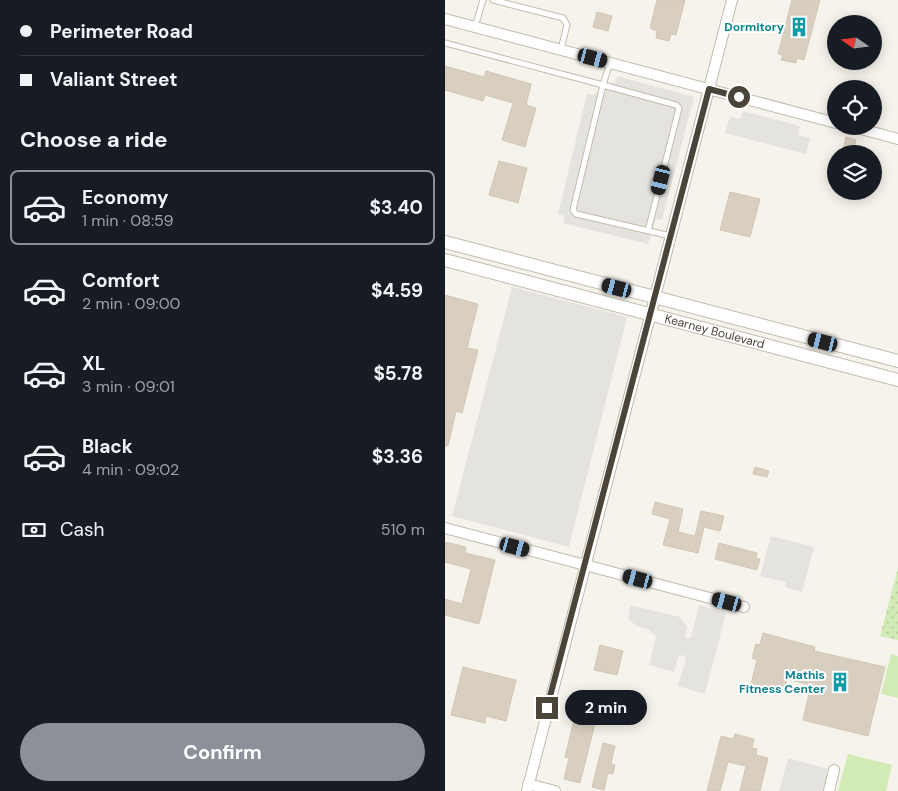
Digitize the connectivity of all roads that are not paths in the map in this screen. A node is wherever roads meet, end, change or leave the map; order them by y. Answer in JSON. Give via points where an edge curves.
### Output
{"nodes":[{"id":1,"x":483,"y":0,"type":"edge"},
{"id":2,"x":493,"y":0,"type":"edge"},
{"id":3,"x":732,"y":0,"type":"edge"},
{"id":4,"x":445,"y":19,"type":"edge"},
{"id":5,"x":475,"y":27,"type":"junction"},
{"id":6,"x":445,"y":43,"type":"edge"},
{"id":7,"x":561,"y":50,"type":"junction"},
{"id":8,"x":610,"y":63,"type":"junction"},
{"id":9,"x":603,"y":85,"type":"junction"},
{"id":10,"x":709,"y":89,"type":"junction"},
{"id":11,"x":827,"y":121,"type":"edge"},
{"id":12,"x":882,"y":135,"type":"edge"},
{"id":13,"x":898,"y":139,"type":"edge"},
{"id":14,"x":648,"y":231,"type":"junction"},
{"id":15,"x":671,"y":236,"type":"junction"},
{"id":16,"x":445,"y":242,"type":"edge"},
{"id":17,"x":445,"y":260,"type":"edge"},
{"id":18,"x":655,"y":298,"type":"junction"},
{"id":19,"x":651,"y":315,"type":"junction"},
{"id":20,"x":898,"y":361,"type":"edge"},
{"id":21,"x":898,"y":380,"type":"edge"},
{"id":22,"x":445,"y":528,"type":"edge"},
{"id":23,"x":585,"y":565,"type":"junction"},
{"id":24,"x":744,"y":607,"type":"dead end"},
{"id":25,"x":834,"y":770,"type":"dead end"},
{"id":26,"x":527,"y":788,"type":"edge"},
{"id":27,"x":555,"y":791,"type":"edge"},
{"id":28,"x":829,"y":791,"type":"edge"}],
"edges":[{"from":1,"to":5,"type":"lane"},
{"from":2,"to":7,"type":"lane","via":[[563,18],[567,24]]},
{"from":3,"to":10,"type":"street"},
{"from":4,"to":5,"type":"street"},
{"from":5,"to":7,"type":"street"},
{"from":6,"to":9,"type":"lane"},
{"from":7,"to":8,"type":"street"},
{"from":8,"to":9,"type":"lane"},
{"from":8,"to":10,"type":"street"},
{"from":9,"to":14,"type":"lane","via":[[679,108]]},
{"from":9,"to":14,"type":"lane","via":[[573,210],[576,214]]},
{"from":10,"to":11,"type":"street"},
{"from":10,"to":15,"type":"street"},
{"from":12,"to":13,"type":"street"},
{"from":14,"to":15,"type":"lane"},
{"from":15,"to":18,"type":"street"},
{"from":16,"to":18,"type":"street","name":"Kearney Boulevard"},
{"from":17,"to":19,"type":"street","name":"Kearney Boulevard"},
{"from":18,"to":19,"type":"street"},
{"from":18,"to":20,"type":"street","name":"Kearney Boulevard"},
{"from":19,"to":21,"type":"street","name":"Kearney Boulevard"},
{"from":19,"to":23,"type":"street"},
{"from":22,"to":23,"type":"street"},
{"from":23,"to":24,"type":"street"},
{"from":23,"to":26,"type":"street"},
{"from":25,"to":28,"type":"street"},
{"from":26,"to":27,"type":"street"}]}
